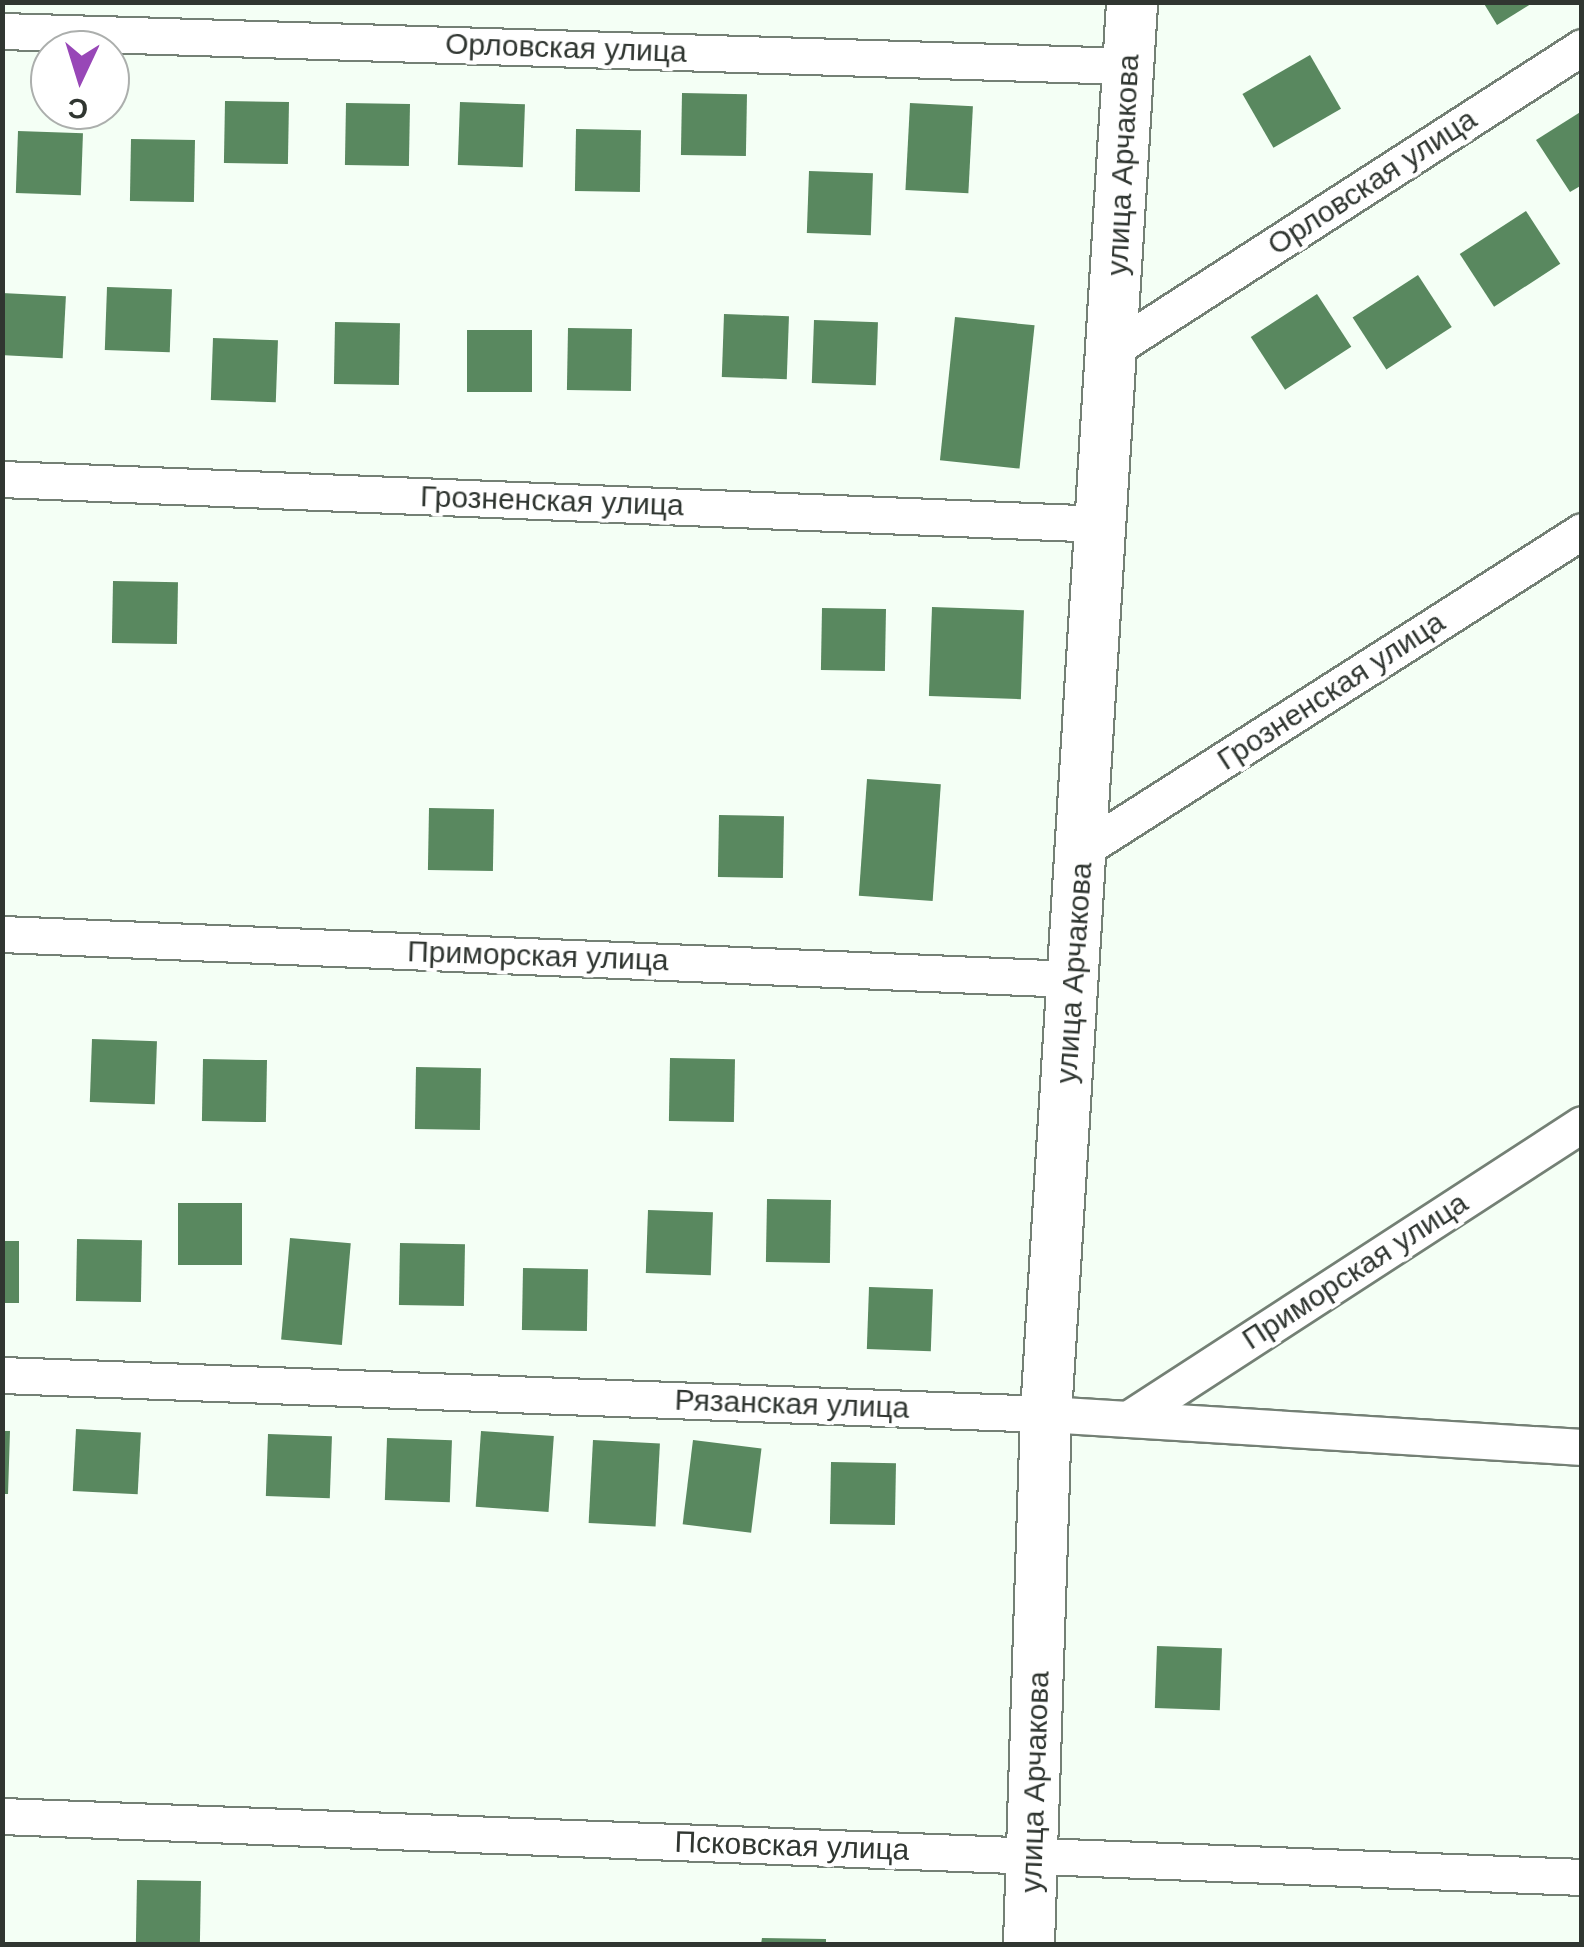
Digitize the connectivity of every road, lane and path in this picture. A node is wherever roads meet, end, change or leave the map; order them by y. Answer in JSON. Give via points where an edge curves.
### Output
{"nodes":[{"id":1,"x":1132,"y":2,"type":"edge"},
{"id":2,"x":2,"y":31,"type":"edge"},
{"id":3,"x":1582,"y":48,"type":"edge"},
{"id":4,"x":1129,"y":66,"type":"junction"},
{"id":5,"x":1112,"y":350,"type":"junction"},
{"id":6,"x":2,"y":478,"type":"edge"},
{"id":7,"x":1102,"y":524,"type":"junction"},
{"id":8,"x":1582,"y":531,"type":"edge"},
{"id":9,"x":1081,"y":851,"type":"junction"},
{"id":10,"x":2,"y":934,"type":"edge"},
{"id":11,"x":1073,"y":978,"type":"junction"},
{"id":12,"x":1582,"y":1124,"type":"edge"},
{"id":13,"x":2,"y":1375,"type":"edge"},
{"id":14,"x":1046,"y":1414,"type":"junction"},
{"id":15,"x":1128,"y":1419,"type":"junction"},
{"id":16,"x":1582,"y":1447,"type":"edge"},
{"id":17,"x":2,"y":1816,"type":"edge"},
{"id":18,"x":1033,"y":1856,"type":"junction"},
{"id":19,"x":1582,"y":1877,"type":"edge"},
{"id":20,"x":1029,"y":1944,"type":"edge"}],
"edges":[{"from":1,"to":4,"type":"street","name":"улица Арчакова"},
{"from":2,"to":4,"type":"street","name":"Орловская улица"},
{"from":3,"to":5,"type":"street","name":"Орловская улица"},
{"from":4,"to":5,"type":"street","name":"улица Арчакова"},
{"from":5,"to":7,"type":"street","name":"улица Арчакова"},
{"from":6,"to":7,"type":"street","name":"Грозненская улица"},
{"from":7,"to":9,"type":"street","name":"улица Арчакова"},
{"from":8,"to":9,"type":"street","name":"Грозненская улица"},
{"from":9,"to":11,"type":"street","name":"улица Арчакова"},
{"from":10,"to":11,"type":"street","name":"Приморская улица"},
{"from":11,"to":14,"type":"street","name":"улица Арчакова"},
{"from":12,"to":15,"type":"street","name":"Приморская улица"},
{"from":13,"to":14,"type":"street","name":"Рязанская улица"},
{"from":14,"to":15,"type":"street","name":"Рязанская улица"},
{"from":14,"to":18,"type":"street","name":"улица Арчакова"},
{"from":15,"to":16,"type":"street","name":"Рязанская улица"},
{"from":17,"to":18,"type":"street","name":"Псковская улица"},
{"from":18,"to":19,"type":"street","name":"Псковская улица"},
{"from":18,"to":20,"type":"street","name":"улица Арчакова"}]}
